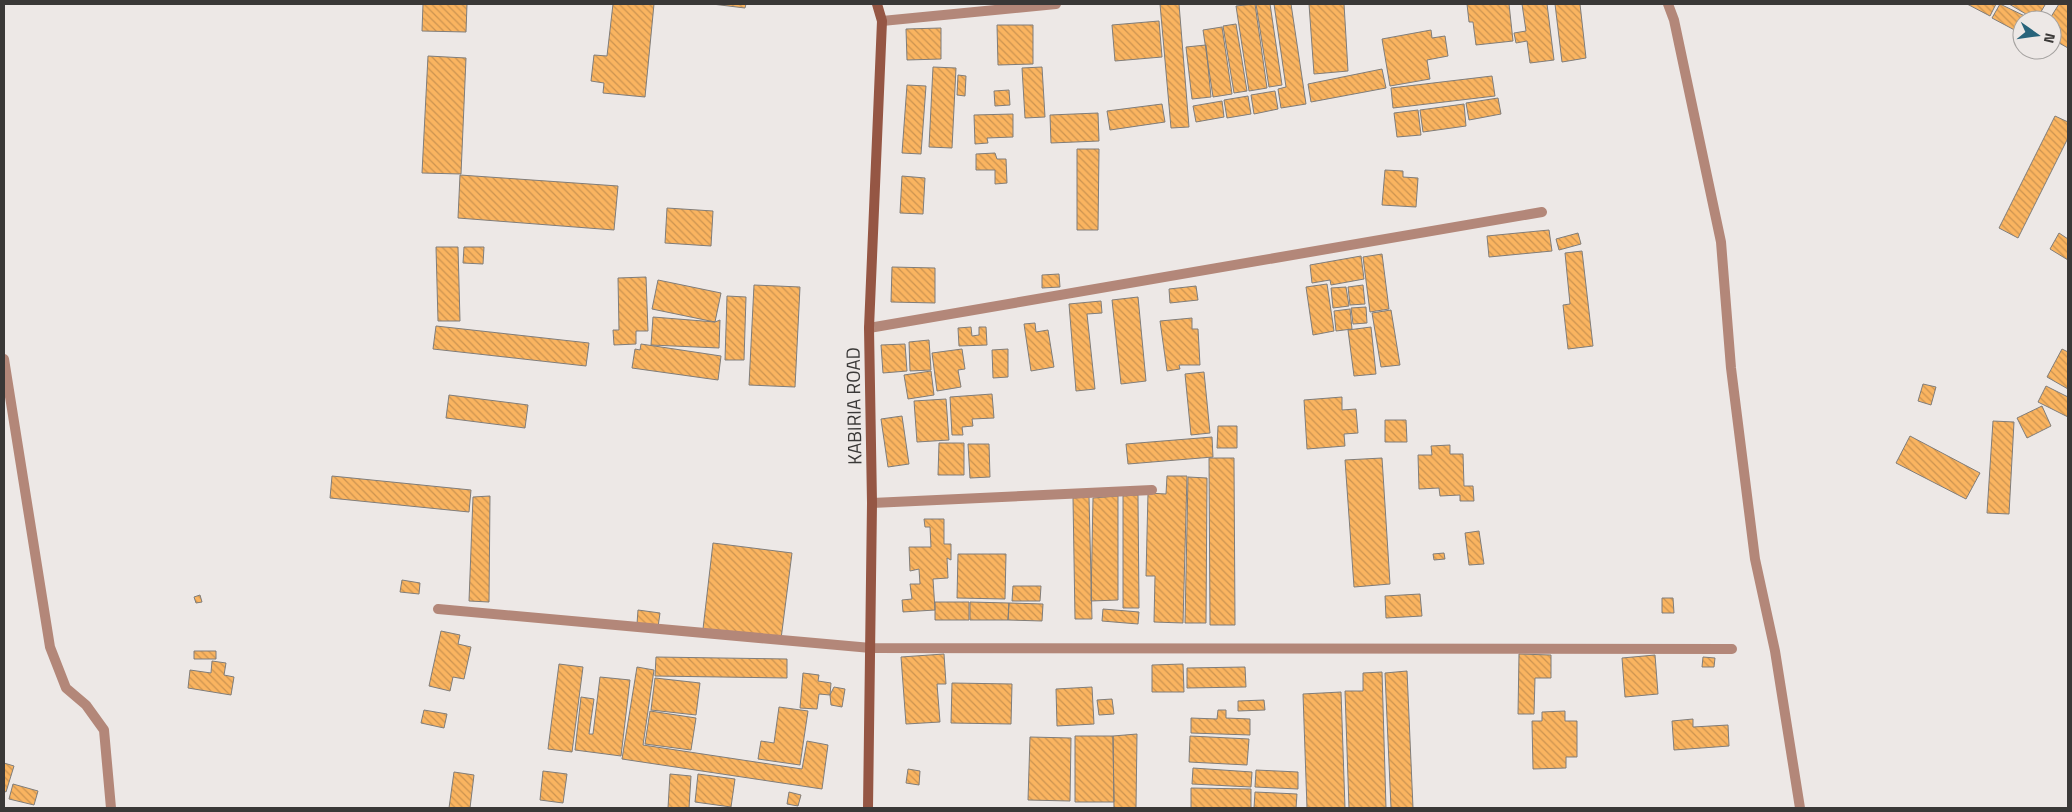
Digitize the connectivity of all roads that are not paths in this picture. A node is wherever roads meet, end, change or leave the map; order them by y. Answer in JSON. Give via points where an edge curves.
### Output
{"nodes":[{"id":1,"x":877,"y":4,"type":"edge"},
{"id":2,"x":1056,"y":4,"type":"edge"},
{"id":3,"x":1668,"y":4,"type":"edge"},
{"id":4,"x":882,"y":20,"type":"junction"},
{"id":5,"x":1542,"y":212,"type":"dead end"},
{"id":6,"x":869,"y":328,"type":"junction"},
{"id":7,"x":4,"y":359,"type":"edge"},
{"id":8,"x":1152,"y":490,"type":"dead end"},
{"id":9,"x":872,"y":503,"type":"junction"},
{"id":10,"x":438,"y":609,"type":"dead end"},
{"id":11,"x":871,"y":648,"type":"junction"},
{"id":12,"x":1732,"y":649,"type":"dead end"},
{"id":13,"x":111,"y":808,"type":"edge"},
{"id":14,"x":868,"y":808,"type":"edge"},
{"id":15,"x":1800,"y":808,"type":"edge"}],
"edges":[{"from":1,"to":4,"type":"main road","name":"KABIRIA ROAD"},
{"from":2,"to":4,"type":"street"},
{"from":3,"to":15,"type":"street","via":[[1721,242],[1731,368],[1755,559],[1775,651]]},
{"from":4,"to":6,"type":"main road","name":"KABIRIA ROAD"},
{"from":5,"to":6,"type":"street"},
{"from":6,"to":9,"type":"main road","name":"KABIRIA ROAD"},
{"from":7,"to":13,"type":"street","via":[[50,647],[66,688],[86,705],[104,730]]},
{"from":8,"to":9,"type":"street"},
{"from":9,"to":11,"type":"main road","name":"KABIRIA ROAD"},
{"from":10,"to":11,"type":"street"},
{"from":11,"to":12,"type":"street"},
{"from":11,"to":14,"type":"main road","name":"KABIRIA ROAD"}]}
